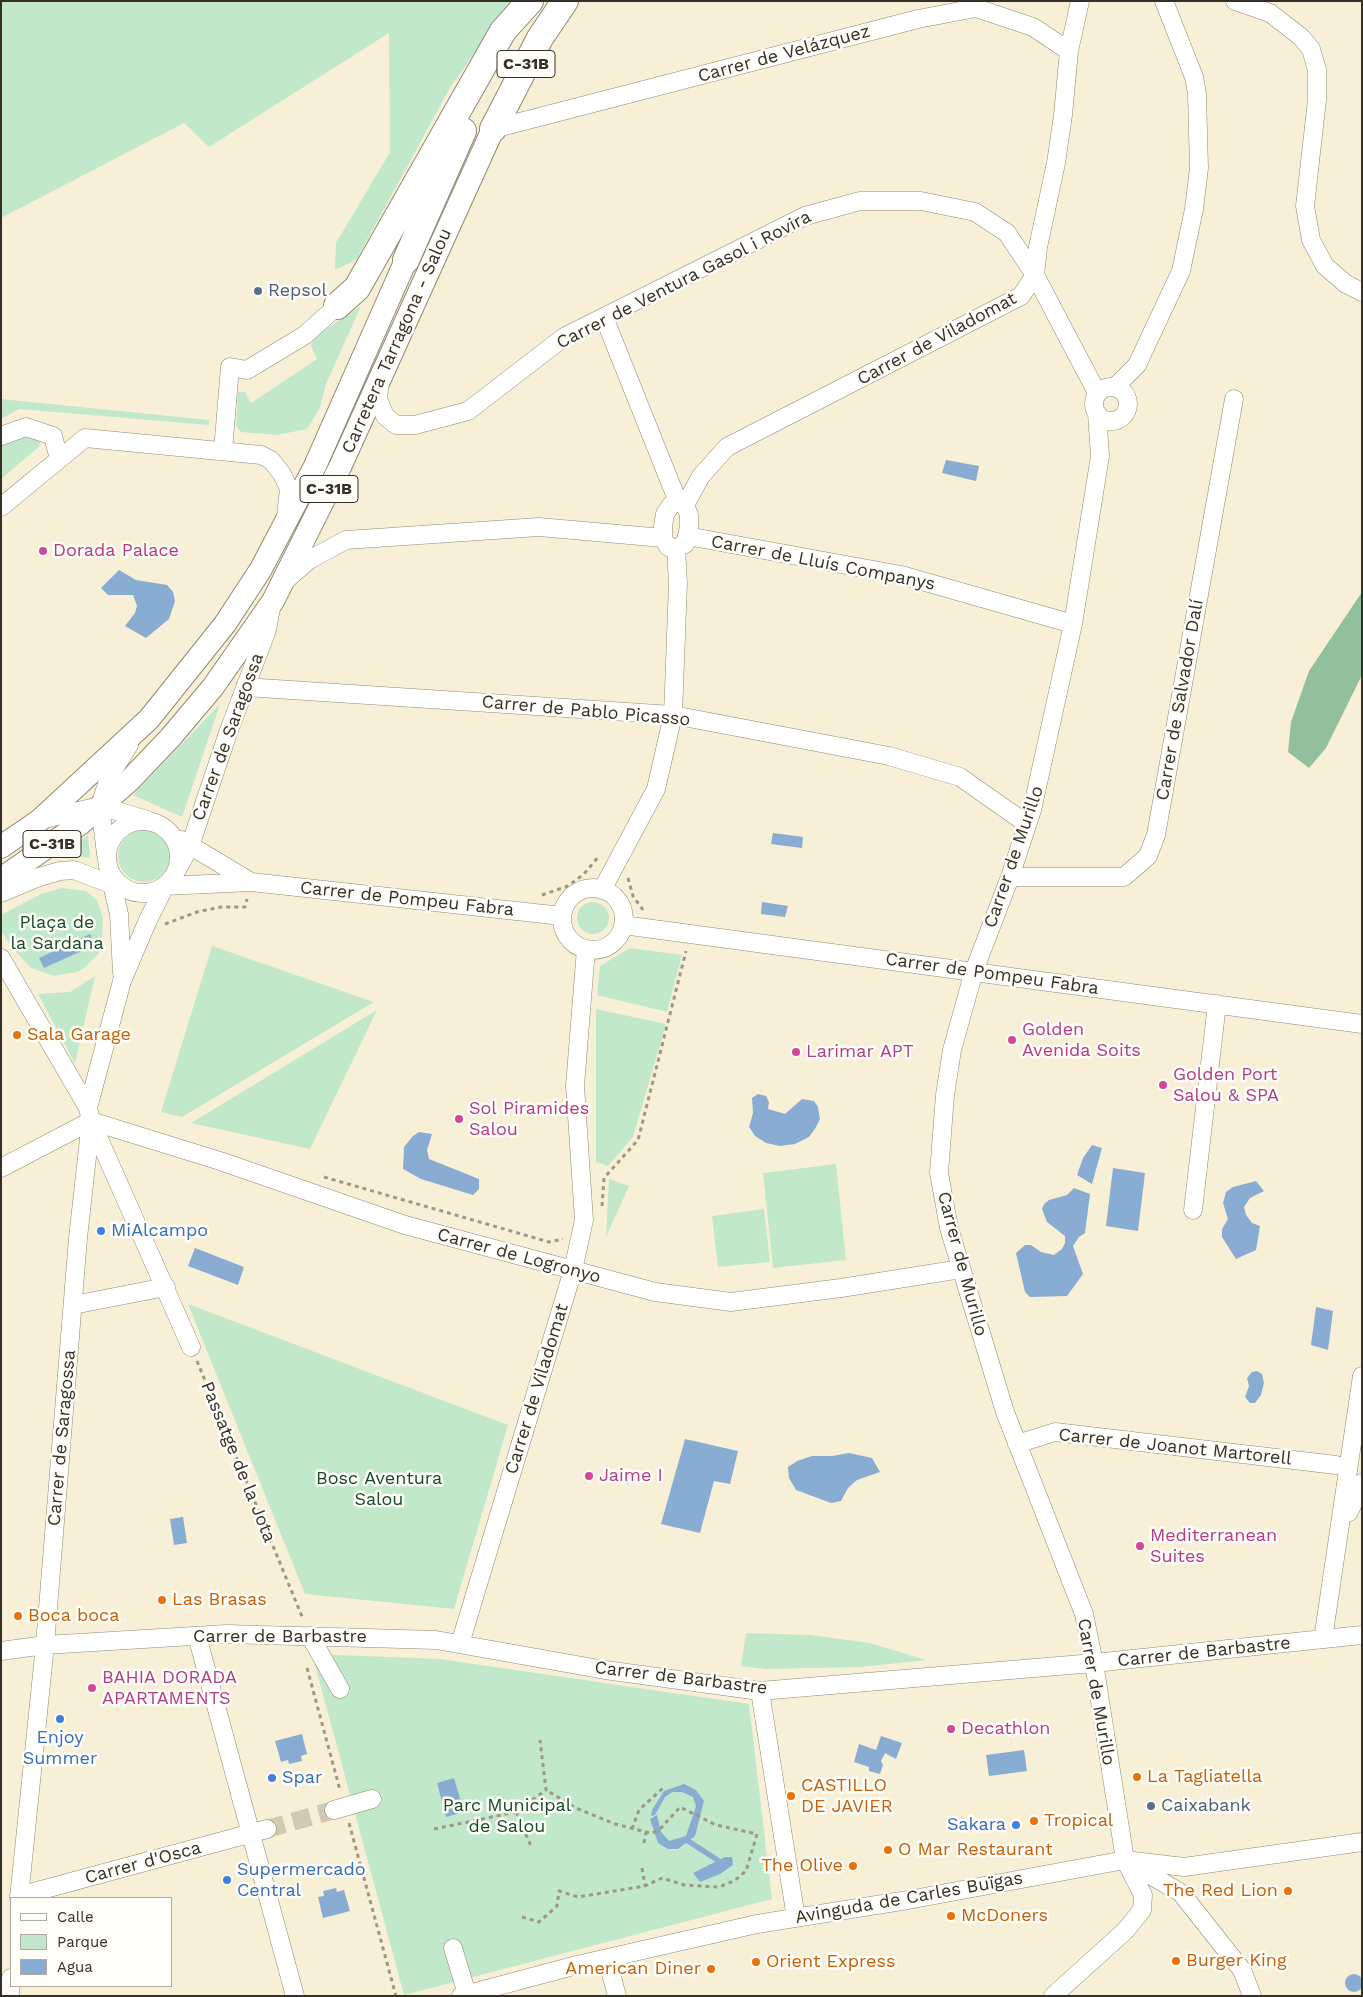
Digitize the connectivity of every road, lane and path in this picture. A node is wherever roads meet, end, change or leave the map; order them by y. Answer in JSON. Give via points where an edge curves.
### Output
{"nodes":[{"id":1,"x":530,"y":1,"type":"edge"},
{"id":2,"x":534,"y":1,"type":"edge"},
{"id":3,"x":565,"y":1,"type":"edge"},
{"id":4,"x":1080,"y":1,"type":"edge"},
{"id":5,"x":1164,"y":1,"type":"edge"},
{"id":6,"x":1235,"y":1,"type":"edge"},
{"id":7,"x":1068,"y":51,"type":"junction"},
{"id":8,"x":493,"y":129,"type":"junction"},
{"id":9,"x":406,"y":260,"type":"joint"},
{"id":10,"x":1035,"y":275,"type":"junction"},
{"id":11,"x":1362,"y":292,"type":"edge"},
{"id":12,"x":337,"y":306,"type":"joint"},
{"id":13,"x":604,"y":317,"type":"junction"},
{"id":14,"x":380,"y":377,"type":"junction"},
{"id":15,"x":1114,"y":393,"type":"junction"},
{"id":16,"x":1234,"y":399,"type":"dead end"},
{"id":17,"x":1097,"y":413,"type":"junction"},
{"id":18,"x":1115,"y":420,"type":"junction"},
{"id":19,"x":1,"y":436,"type":"edge"},
{"id":20,"x":223,"y":451,"type":"junction"},
{"id":21,"x":1100,"y":456,"type":"junction"},
{"id":22,"x":59,"y":459,"type":"junction"},
{"id":23,"x":682,"y":503,"type":"junction"},
{"id":24,"x":1,"y":506,"type":"edge"},
{"id":25,"x":286,"y":522,"type":"junction"},
{"id":26,"x":675,"y":541,"type":"junction"},
{"id":27,"x":278,"y":592,"type":"junction"},
{"id":28,"x":1073,"y":624,"type":"junction"},
{"id":29,"x":245,"y":687,"type":"junction"},
{"id":30,"x":673,"y":715,"type":"junction"},
{"id":31,"x":149,"y":719,"type":"junction"},
{"id":32,"x":100,"y":806,"type":"junction"},
{"id":33,"x":40,"y":820,"type":"junction"},
{"id":34,"x":152,"y":822,"type":"junction"},
{"id":35,"x":1027,"y":824,"type":"junction"},
{"id":36,"x":168,"y":830,"type":"junction"},
{"id":37,"x":190,"y":846,"type":"junction"},
{"id":38,"x":1,"y":847,"type":"edge"},
{"id":39,"x":177,"y":870,"type":"junction"},
{"id":40,"x":109,"y":872,"type":"junction"},
{"id":41,"x":1010,"y":877,"type":"junction"},
{"id":42,"x":1,"y":879,"type":"edge"},
{"id":43,"x":251,"y":882,"type":"junction"},
{"id":44,"x":165,"y":886,"type":"junction"},
{"id":45,"x":602,"y":890,"type":"junction"},
{"id":46,"x":1,"y":893,"type":"edge"},
{"id":47,"x":562,"y":916,"type":"junction"},
{"id":48,"x":623,"y":925,"type":"junction"},
{"id":49,"x":688,"y":934,"type":"junction"},
{"id":50,"x":586,"y":949,"type":"junction"},
{"id":51,"x":1,"y":958,"type":"edge"},
{"id":52,"x":974,"y":971,"type":"junction"},
{"id":53,"x":122,"y":981,"type":"junction"},
{"id":54,"x":1217,"y":1004,"type":"junction"},
{"id":55,"x":1362,"y":1024,"type":"edge"},
{"id":56,"x":90,"y":1115,"type":"junction"},
{"id":57,"x":1,"y":1168,"type":"edge"},
{"id":58,"x":602,"y":1210,"type":"dead end"},
{"id":59,"x":1193,"y":1210,"type":"dead end"},
{"id":60,"x":580,"y":1240,"type":"junction"},
{"id":61,"x":549,"y":1242,"type":"dead end"},
{"id":62,"x":573,"y":1270,"type":"junction"},
{"id":63,"x":960,"y":1270,"type":"junction"},
{"id":64,"x":166,"y":1287,"type":"junction"},
{"id":65,"x":73,"y":1305,"type":"junction"},
{"id":66,"x":191,"y":1347,"type":"joint"},
{"id":67,"x":1362,"y":1376,"type":"edge"},
{"id":68,"x":1017,"y":1444,"type":"junction"},
{"id":69,"x":1336,"y":1465,"type":"dead end"},
{"id":70,"x":1362,"y":1483,"type":"edge"},
{"id":71,"x":1362,"y":1635,"type":"edge"},
{"id":72,"x":197,"y":1636,"type":"junction"},
{"id":73,"x":310,"y":1636,"type":"junction"},
{"id":74,"x":1329,"y":1638,"type":"junction"},
{"id":75,"x":460,"y":1644,"type":"junction"},
{"id":76,"x":45,"y":1645,"type":"junction"},
{"id":77,"x":1,"y":1651,"type":"edge"},
{"id":78,"x":1094,"y":1663,"type":"junction"},
{"id":79,"x":340,"y":1689,"type":"dead end"},
{"id":80,"x":760,"y":1691,"type":"junction"},
{"id":81,"x":540,"y":1740,"type":"dead end"},
{"id":82,"x":664,"y":1788,"type":"dead end"},
{"id":83,"x":546,"y":1790,"type":"junction"},
{"id":84,"x":372,"y":1799,"type":"dead end"},
{"id":85,"x":334,"y":1810,"type":"tunnel mouth"},
{"id":86,"x":516,"y":1812,"type":"junction"},
{"id":87,"x":434,"y":1829,"type":"dead end"},
{"id":88,"x":632,"y":1829,"type":"junction"},
{"id":89,"x":259,"y":1832,"type":"junction"},
{"id":90,"x":646,"y":1832,"type":"junction"},
{"id":91,"x":1362,"y":1842,"type":"edge"},
{"id":92,"x":644,"y":1843,"type":"dead end"},
{"id":93,"x":531,"y":1846,"type":"dead end"},
{"id":94,"x":1124,"y":1860,"type":"junction"},
{"id":95,"x":642,"y":1868,"type":"dead end"},
{"id":96,"x":645,"y":1886,"type":"junction"},
{"id":97,"x":19,"y":1897,"type":"edge"},
{"id":98,"x":522,"y":1916,"type":"dead end"},
{"id":99,"x":796,"y":1918,"type":"junction"},
{"id":100,"x":453,"y":1948,"type":"dead end"},
{"id":101,"x":607,"y":1959,"type":"junction"},
{"id":102,"x":464,"y":1995,"type":"edge"},
{"id":103,"x":295,"y":1996,"type":"edge"},
{"id":104,"x":617,"y":1996,"type":"edge"},
{"id":105,"x":1054,"y":1996,"type":"edge"},
{"id":106,"x":1252,"y":1996,"type":"edge"}],
"edges":[{"from":1,"to":12,"type":"highway","via":[[503,31],[357,288]]},
{"from":2,"to":9,"type":"highway","name":"Carretera Tarragona - Salou","number":"C-31B","via":[[511,36],[471,113]]},
{"from":3,"to":8,"type":"highway","name":"Carretera Tarragona - Salou","number":"C-31B","via":[[540,38]]},
{"from":4,"to":7,"type":"street","name":"Carrer de Viladomat"},
{"from":5,"to":15,"type":"street","via":[[1194,76],[1199,119],[1199,168],[1194,209],[1181,271],[1137,365],[1138,374]]},
{"from":6,"to":11,"type":"street","via":[[1270,13],[1301,37],[1310,50],[1317,70],[1317,100],[1305,206],[1311,240],[1325,266],[1346,284]]},
{"from":7,"to":8,"type":"street","name":"Carrer de Velázquez","via":[[1033,27],[976,8],[918,19]]},
{"from":7,"to":10,"type":"street","name":"Carrer de Viladomat","via":[[1059,144]]},
{"from":8,"to":14,"type":"main road","name":"Carretera Tarragona - Salou","number":"C-31B"},
{"from":9,"to":25,"type":"main road","name":"Carretera Tarragona - Salou","number":"C-31B","via":[[315,466]]},
{"from":10,"to":13,"type":"street","name":"Carrer de Ventura Gasol i Rovira","via":[[1007,233],[975,212],[921,201],[860,201],[805,216]]},
{"from":10,"to":15,"type":"street","name":"Carrer de Ventura Gasol i Rovira","via":[[1095,388]]},
{"from":10,"to":23,"type":"street","name":"Carrer de Viladomat","via":[[1021,296],[727,448]]},
{"from":12,"to":20,"type":"street","via":[[305,335],[247,370],[230,367]]},
{"from":13,"to":14,"type":"street","name":"Carrer de Ventura Gasol i Rovira","via":[[564,337],[468,412],[415,425],[396,424],[385,416],[378,399]]},
{"from":13,"to":23,"type":"street"},
{"from":14,"to":27,"type":"main road","name":"Carretera Tarragona - Salou","number":"C-31B"},
{"from":15,"to":17,"type":"street","via":[[1094,405]]},
{"from":15,"to":18,"type":"street","via":[[1128,404],[1124,414]]},
{"from":16,"to":41,"type":"street","name":"Carrer de Salvador Dalí","via":[[1156,835],[1148,856],[1124,877]]},
{"from":17,"to":18,"type":"street","via":[[1105,419]]},
{"from":17,"to":21,"type":"street","name":"Carrer de Murillo"},
{"from":18,"to":21,"type":"street","name":"Carrer de Murillo","via":[[1113,432]]},
{"from":19,"to":22,"type":"street","via":[[26,427],[53,436]]},
{"from":20,"to":22,"type":"street","via":[[85,438]]},
{"from":20,"to":25,"type":"street","via":[[261,455],[271,460],[288,489]]},
{"from":21,"to":28,"type":"street","name":"Carrer de Murillo"},
{"from":22,"to":24,"type":"street"},
{"from":23,"to":26,"type":"street","via":[[689,516]]},
{"from":23,"to":26,"type":"street","name":"Carrer de Viladomat","via":[[671,506],[665,514]]},
{"from":25,"to":31,"type":"main road","name":"Carretera Tarragona - Salou","number":"C-31B","via":[[225,624]]},
{"from":26,"to":27,"type":"street","name":"Carrer de Lluís Companys","via":[[539,527],[346,540],[309,560]]},
{"from":26,"to":28,"type":"street","name":"Carrer de Lluís Companys","via":[[901,575]]},
{"from":26,"to":30,"type":"street","via":[[678,583]]},
{"from":27,"to":29,"type":"street","name":"Carrer de Saragossa"},
{"from":27,"to":32,"type":"main road","name":"Carretera Tarragona - Salou","number":"C-31B","via":[[213,687],[170,738]]},
{"from":28,"to":35,"type":"street","name":"Carrer de Murillo","via":[[1040,779]]},
{"from":29,"to":30,"type":"street","name":"Carrer de Pablo Picasso"},
{"from":29,"to":37,"type":"street","name":"Carrer de Saragossa"},
{"from":30,"to":35,"type":"street","name":"Carrer de Pablo Picasso","via":[[889,756],[960,778]]},
{"from":30,"to":45,"type":"street","via":[[656,789]]},
{"from":31,"to":32,"type":"street","via":[[110,775]]},
{"from":31,"to":33,"type":"main road","name":"Carretera Tarragona - Salou","number":"C-31B"},
{"from":32,"to":33,"type":"street"},
{"from":32,"to":34,"type":"street"},
{"from":32,"to":40,"type":"street","name":"Carrer de Saragossa"},
{"from":32,"to":42,"type":"main road","name":"Carretera Tarragona - Salou","number":"C-31B","via":[[80,824]]},
{"from":33,"to":38,"type":"main road","name":"Carretera Tarragona - Salou","number":"C-31B"},
{"from":34,"to":36,"type":"street"},
{"from":34,"to":40,"type":"street","via":[[140,821],[119,830],[107,850]]},
{"from":35,"to":41,"type":"street","name":"Carrer de Murillo"},
{"from":36,"to":37,"type":"street","name":"Carrer de Pompeu Fabra"},
{"from":36,"to":39,"type":"street","via":[[178,849]]},
{"from":37,"to":39,"type":"street","name":"Carrer de Saragossa"},
{"from":37,"to":43,"type":"street","name":"Carrer de Pompeu Fabra"},
{"from":39,"to":44,"type":"street"},
{"from":40,"to":44,"type":"street","via":[[128,891],[147,893]]},
{"from":40,"to":46,"type":"street","via":[[60,871]]},
{"from":40,"to":53,"type":"street","name":"Carrer de Saragossa","via":[[119,914]]},
{"from":41,"to":52,"type":"street","name":"Carrer de Murillo"},
{"from":43,"to":44,"type":"street","name":"Carrer de Pompeu Fabra"},
{"from":43,"to":47,"type":"street","name":"Carrer de Pompeu Fabra"},
{"from":44,"to":53,"type":"street","name":"Carrer de Saragossa"},
{"from":45,"to":47,"type":"street","via":[[584,889],[576,893],[569,899]]},
{"from":45,"to":48,"type":"street","via":[[619,903]]},
{"from":47,"to":50,"type":"street","via":[[565,933],[577,946]]},
{"from":48,"to":49,"type":"street","name":"Carrer de Pompeu Fabra"},
{"from":48,"to":50,"type":"street","via":[[619,934],[605,947]]},
{"from":49,"to":52,"type":"street","name":"Carrer de Pompeu Fabra"},
{"from":49,"to":58,"type":"path","via":[[686,956],[638,1140],[604,1178]]},
{"from":50,"to":60,"type":"street","name":"Carrer de Viladomat","via":[[575,1086],[584,1220]]},
{"from":51,"to":56,"type":"street"},
{"from":52,"to":54,"type":"street","name":"Carrer de Pompeu Fabra"},
{"from":52,"to":63,"type":"street","name":"Carrer de Murillo","via":[[952,1050],[939,1173]]},
{"from":53,"to":56,"type":"street","name":"Carrer de Saragossa"},
{"from":54,"to":55,"type":"street","name":"Carrer de Pompeu Fabra"},
{"from":54,"to":59,"type":"street"},
{"from":56,"to":57,"type":"street"},
{"from":56,"to":62,"type":"street","name":"Carrer de Logronyo","via":[[405,1225]]},
{"from":56,"to":64,"type":"street"},
{"from":56,"to":65,"type":"street","name":"Carrer de Saragossa"},
{"from":60,"to":61,"type":"path","via":[[567,1238]]},
{"from":60,"to":62,"type":"street","name":"Carrer de Viladomat"},
{"from":62,"to":63,"type":"street","name":"Carrer de Logronyo","via":[[655,1292],[731,1302]]},
{"from":62,"to":75,"type":"street","name":"Carrer de Viladomat"},
{"from":63,"to":68,"type":"street","name":"Carrer de Murillo"},
{"from":64,"to":65,"type":"street"},
{"from":64,"to":66,"type":"street"},
{"from":65,"to":76,"type":"street","name":"Carrer de Saragossa"},
{"from":66,"to":73,"type":"path","name":"Passatge de la Jota"},
{"from":67,"to":74,"type":"street"},
{"from":68,"to":69,"type":"street","name":"Carrer de Joanot Martorell","via":[[1055,1432]]},
{"from":68,"to":78,"type":"street","name":"Carrer de Murillo","via":[[1084,1614]]},
{"from":70,"to":74,"type":"street","via":[[1349,1510]]},
{"from":71,"to":74,"type":"street","name":"Carrer de Barbastre"},
{"from":72,"to":73,"type":"street","name":"Carrer de Barbastre"},
{"from":72,"to":76,"type":"street","name":"Carrer de Barbastre"},
{"from":72,"to":89,"type":"street"},
{"from":73,"to":75,"type":"street","name":"Carrer de Barbastre","via":[[436,1640]]},
{"from":73,"to":79,"type":"street"},
{"from":74,"to":78,"type":"street","name":"Carrer de Barbastre"},
{"from":75,"to":80,"type":"street","name":"Carrer de Barbastre","via":[[605,1670]]},
{"from":76,"to":77,"type":"street","name":"Carrer de Barbastre"},
{"from":76,"to":97,"type":"street","name":"Carrer de Saragossa"},
{"from":78,"to":80,"type":"street","name":"Carrer de Barbastre"},
{"from":78,"to":94,"type":"street","name":"Carrer de Murillo"},
{"from":80,"to":99,"type":"street"},
{"from":81,"to":83,"type":"path"},
{"from":82,"to":88,"type":"path","via":[[639,1810]]},
{"from":83,"to":86,"type":"path"},
{"from":83,"to":88,"type":"path","via":[[576,1808]]},
{"from":84,"to":85,"type":"street"},
{"from":86,"to":87,"type":"path"},
{"from":86,"to":93,"type":"path"},
{"from":88,"to":90,"type":"path"},
{"from":89,"to":97,"type":"street","name":"Carrer d'Osca"},
{"from":89,"to":103,"type":"street"},
{"from":90,"to":92,"type":"path"},
{"from":90,"to":96,"type":"path","via":[[653,1833],[661,1828],[680,1807],[716,1826],[757,1834],[746,1870],[734,1881],[719,1887],[684,1885],[662,1878]]},
{"from":91,"to":94,"type":"street","name":"Avinguda de Carles Buïgas","via":[[1184,1867]]},
{"from":94,"to":99,"type":"street","name":"Avinguda de Carles Buïgas"},
{"from":94,"to":105,"type":"street","name":"Carrer de Murillo","via":[[1142,1895],[1142,1910],[1125,1931]]},
{"from":94,"to":106,"type":"street","via":[[1181,1893],[1242,1970]]},
{"from":95,"to":96,"type":"path"},
{"from":96,"to":98,"type":"path","via":[[578,1897],[559,1891],[557,1906],[540,1922]]},
{"from":99,"to":101,"type":"street","name":"Avinguda de Carles Buïgas"},
{"from":100,"to":102,"type":"street"},
{"from":101,"to":102,"type":"street","name":"Avinguda de Carles Buïgas"},
{"from":101,"to":104,"type":"street"}]}
